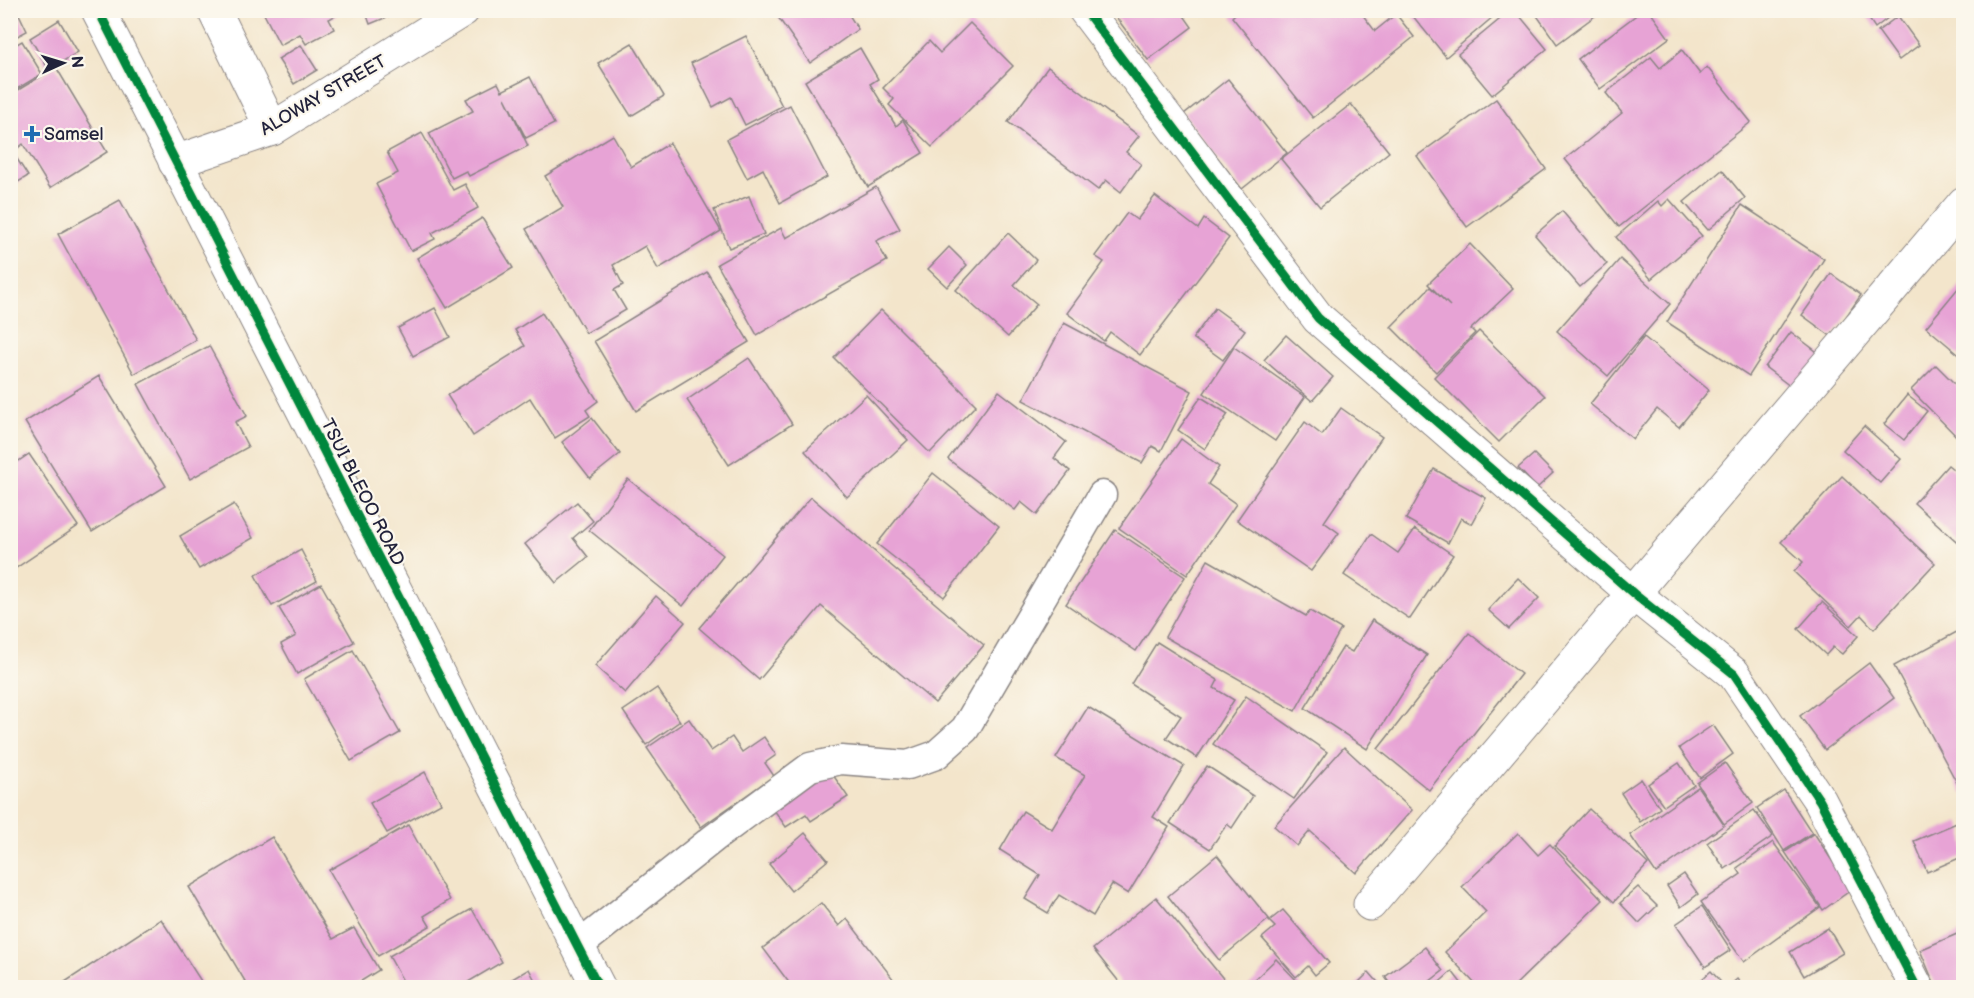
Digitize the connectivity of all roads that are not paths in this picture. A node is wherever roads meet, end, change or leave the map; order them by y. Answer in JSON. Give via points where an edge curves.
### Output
{"nodes":[{"id":1,"x":98,"y":10,"type":"edge"},
{"id":2,"x":214,"y":10,"type":"edge"},
{"id":3,"x":463,"y":10,"type":"edge"},
{"id":4,"x":1085,"y":10,"type":"edge"},
{"id":5,"x":272,"y":129,"type":"junction"},
{"id":6,"x":176,"y":162,"type":"junction"},
{"id":7,"x":1964,"y":203,"type":"edge"},
{"id":8,"x":1102,"y":495,"type":"dead end"},
{"id":9,"x":1634,"y":594,"type":"junction"},
{"id":10,"x":1370,"y":904,"type":"dead end"},
{"id":11,"x":577,"y":947,"type":"junction"},
{"id":12,"x":599,"y":987,"type":"edge"},
{"id":13,"x":1917,"y":987,"type":"edge"}],
"edges":[{"from":1,"to":6,"type":"street","name":"TSUI BLEOO ROAD"},
{"from":2,"to":5,"type":"street"},
{"from":3,"to":5,"type":"street","name":"ALOWAY STREET"},
{"from":4,"to":9,"type":"street","via":[[1318,318]]},
{"from":5,"to":6,"type":"street","name":"ALOWAY STREET"},
{"from":6,"to":11,"type":"street","name":"TSUI BLEOO ROAD"},
{"from":7,"to":9,"type":"street"},
{"from":8,"to":11,"type":"lane","via":[[965,729],[936,755],[908,765],[841,760],[810,767]]},
{"from":9,"to":10,"type":"street"},
{"from":9,"to":13,"type":"street","via":[[1734,674],[1820,801]]},
{"from":11,"to":12,"type":"street","name":"TSUI BLEOO ROAD"}]}
